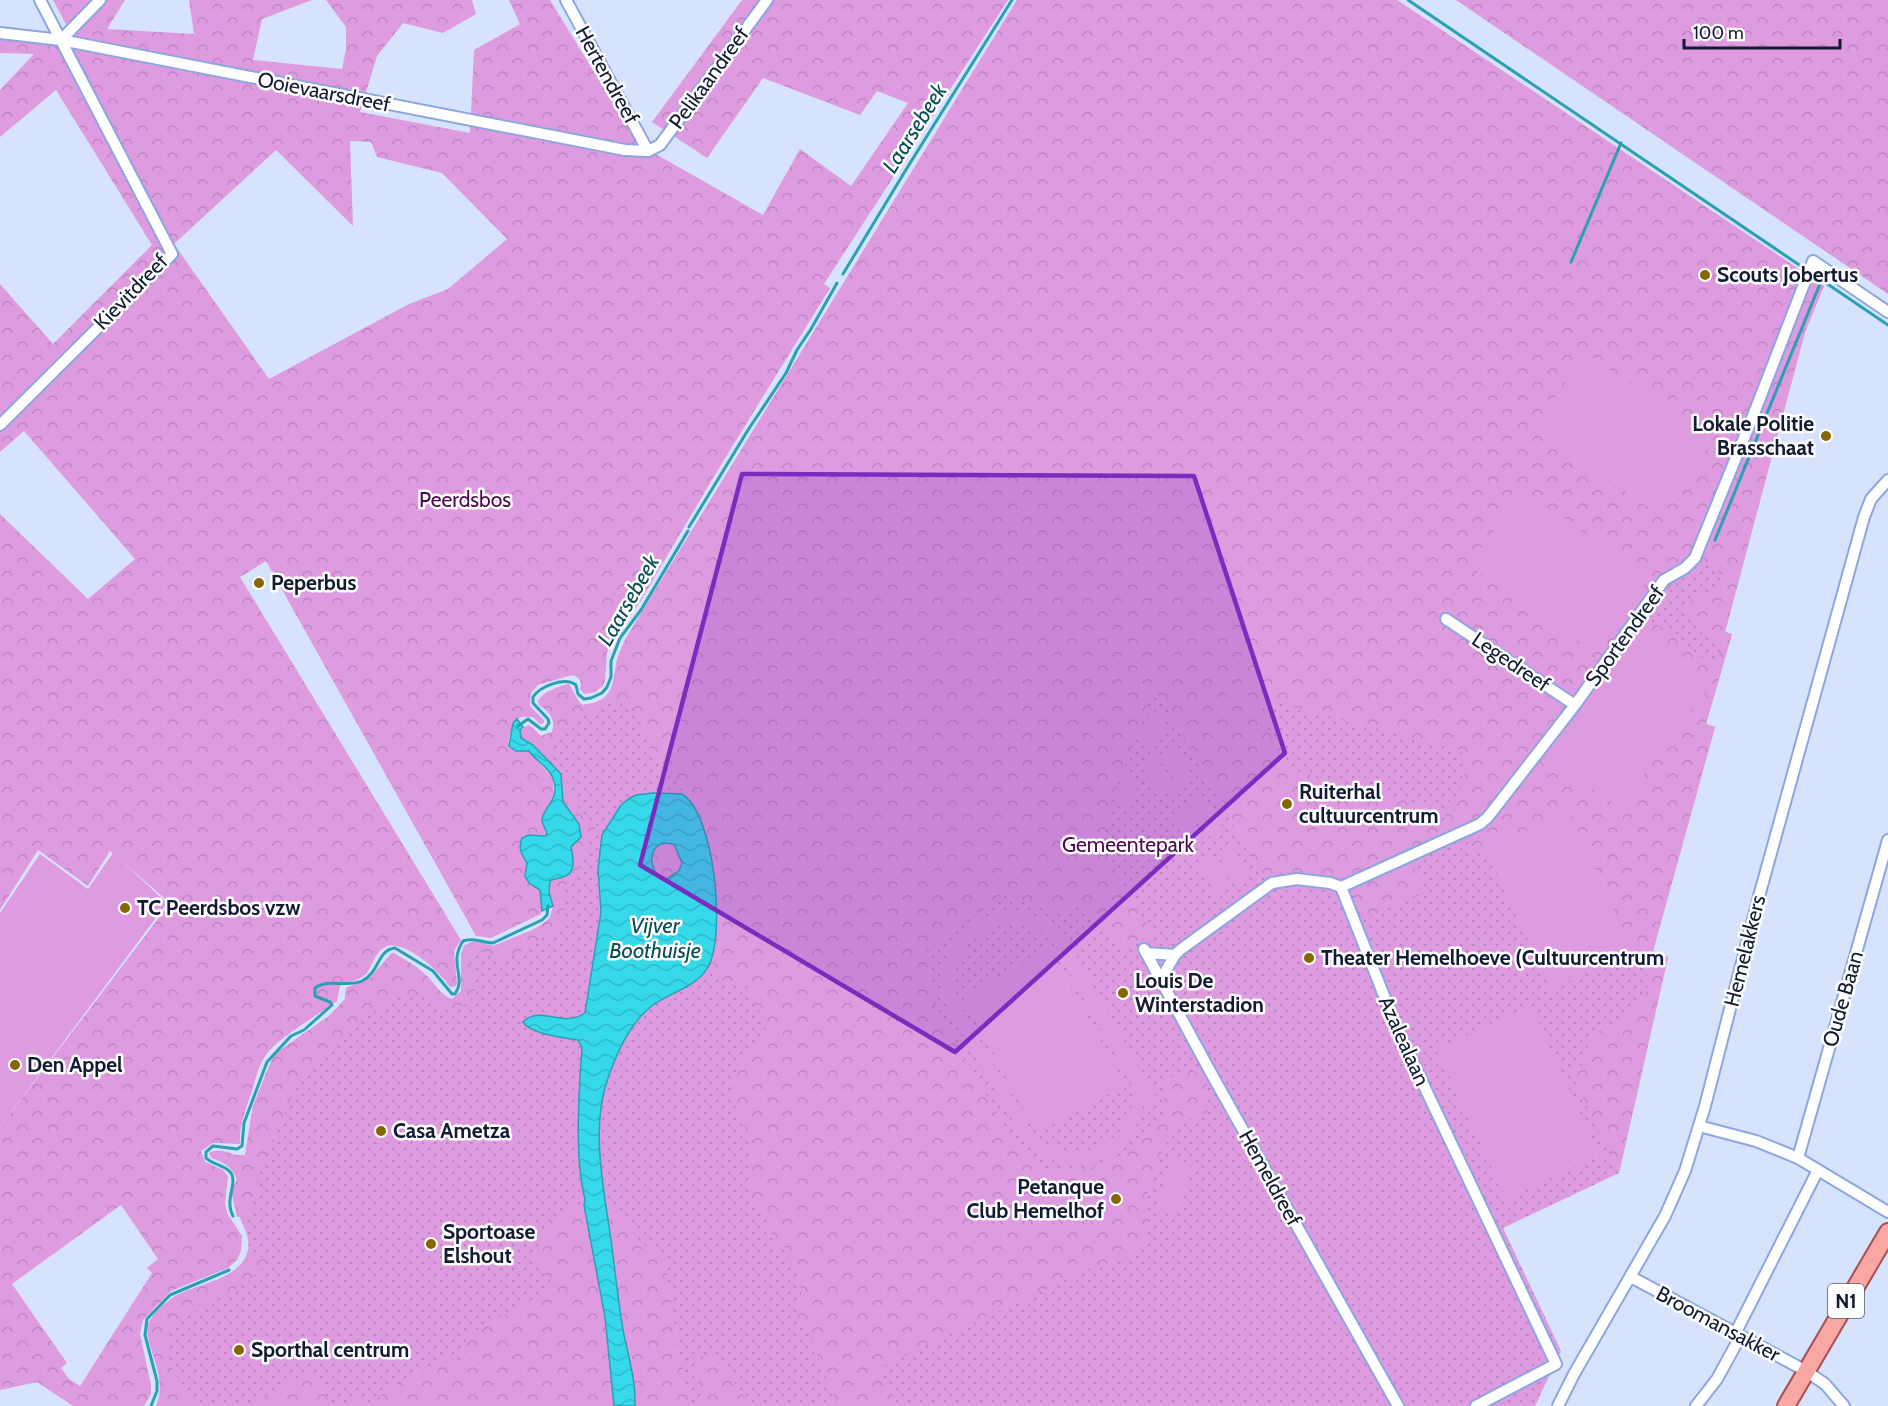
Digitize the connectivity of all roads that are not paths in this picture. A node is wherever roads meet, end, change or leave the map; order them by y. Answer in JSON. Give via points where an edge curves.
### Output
{"nodes":[{"id":1,"x":40,"y":0,"type":"edge"},
{"id":2,"x":100,"y":0,"type":"edge"},
{"id":3,"x":566,"y":0,"type":"edge"},
{"id":4,"x":767,"y":0,"type":"edge"},
{"id":5,"x":0,"y":33,"type":"edge"},
{"id":6,"x":61,"y":40,"type":"junction"},
{"id":7,"x":648,"y":151,"type":"junction"},
{"id":8,"x":1888,"y":312,"type":"edge"},
{"id":9,"x":0,"y":425,"type":"edge"},
{"id":10,"x":1888,"y":480,"type":"edge"},
{"id":11,"x":1446,"y":619,"type":"dead end"},
{"id":12,"x":1575,"y":705,"type":"junction"},
{"id":13,"x":1888,"y":840,"type":"edge"},
{"id":14,"x":1341,"y":887,"type":"junction"},
{"id":15,"x":1175,"y":955,"type":"junction"},
{"id":16,"x":1161,"y":979,"type":"junction"},
{"id":17,"x":1700,"y":1126,"type":"junction"},
{"id":18,"x":1798,"y":1158,"type":"junction"},
{"id":19,"x":1818,"y":1170,"type":"junction"},
{"id":20,"x":1888,"y":1212,"type":"edge"},
{"id":21,"x":1888,"y":1232,"type":"edge"},
{"id":22,"x":1630,"y":1277,"type":"junction"},
{"id":23,"x":1737,"y":1335,"type":"junction"},
{"id":24,"x":1556,"y":1364,"type":"junction"},
{"id":25,"x":1806,"y":1371,"type":"junction"},
{"id":26,"x":1574,"y":1374,"type":"junction"},
{"id":27,"x":1398,"y":1406,"type":"edge"},
{"id":28,"x":1476,"y":1406,"type":"edge"},
{"id":29,"x":1558,"y":1406,"type":"edge"},
{"id":30,"x":1696,"y":1406,"type":"edge"},
{"id":31,"x":1786,"y":1406,"type":"edge"},
{"id":32,"x":1844,"y":1406,"type":"edge"}],
"edges":[{"from":1,"to":6,"type":"street"},
{"from":2,"to":6,"type":"street"},
{"from":3,"to":7,"type":"street","name":"Hertendreef"},
{"from":4,"to":7,"type":"street","name":"Pelikaandreef","via":[[660,145]]},
{"from":5,"to":6,"type":"street","name":"Ooievaarsdreef"},
{"from":6,"to":7,"type":"street","name":"Ooievaarsdreef","via":[[625,150]]},
{"from":6,"to":9,"type":"street","name":"Kievitdreef","via":[[172,254]]},
{"from":8,"to":12,"type":"street","name":"Sportendreef","via":[[1812,264],[1701,548],[1685,568],[1664,580]]},
{"from":10,"to":17,"type":"street","name":"Hemelakkers","via":[[1871,499],[1864,517]]},
{"from":11,"to":12,"type":"street","name":"Legedreef"},
{"from":12,"to":14,"type":"street","name":"Sportendreef","via":[[1480,824]]},
{"from":13,"to":18,"type":"street","name":"Oude Baan"},
{"from":14,"to":15,"type":"street","via":[[1297,879],[1272,883]]},
{"from":14,"to":24,"type":"street","name":"Azalealaan","via":[[1398,1031]]},
{"from":15,"to":16,"type":"street"},
{"from":15,"to":16,"type":"street","name":"Hemeldreef","via":[[1145,951]]},
{"from":16,"to":27,"type":"street","name":"Hemeldreef"},
{"from":17,"to":18,"type":"street","via":[[1756,1141]]},
{"from":17,"to":22,"type":"street","name":"Hemelakkers","via":[[1676,1192]]},
{"from":18,"to":19,"type":"street"},
{"from":19,"to":20,"type":"street"},
{"from":19,"to":23,"type":"street"},
{"from":21,"to":25,"type":"main road","number":"N1"},
{"from":22,"to":23,"type":"street","name":"Broomansakker"},
{"from":22,"to":26,"type":"street","name":"Hemelakkers"},
{"from":23,"to":25,"type":"street","name":"Broomansakker"},
{"from":23,"to":30,"type":"street","via":[[1717,1379]]},
{"from":24,"to":26,"type":"street"},
{"from":24,"to":28,"type":"street"},
{"from":25,"to":31,"type":"main road","number":"N1"},
{"from":25,"to":32,"type":"street","name":"Broomansakker","via":[[1825,1384]]},
{"from":26,"to":29,"type":"street","name":"Hemelakkers"}]}
